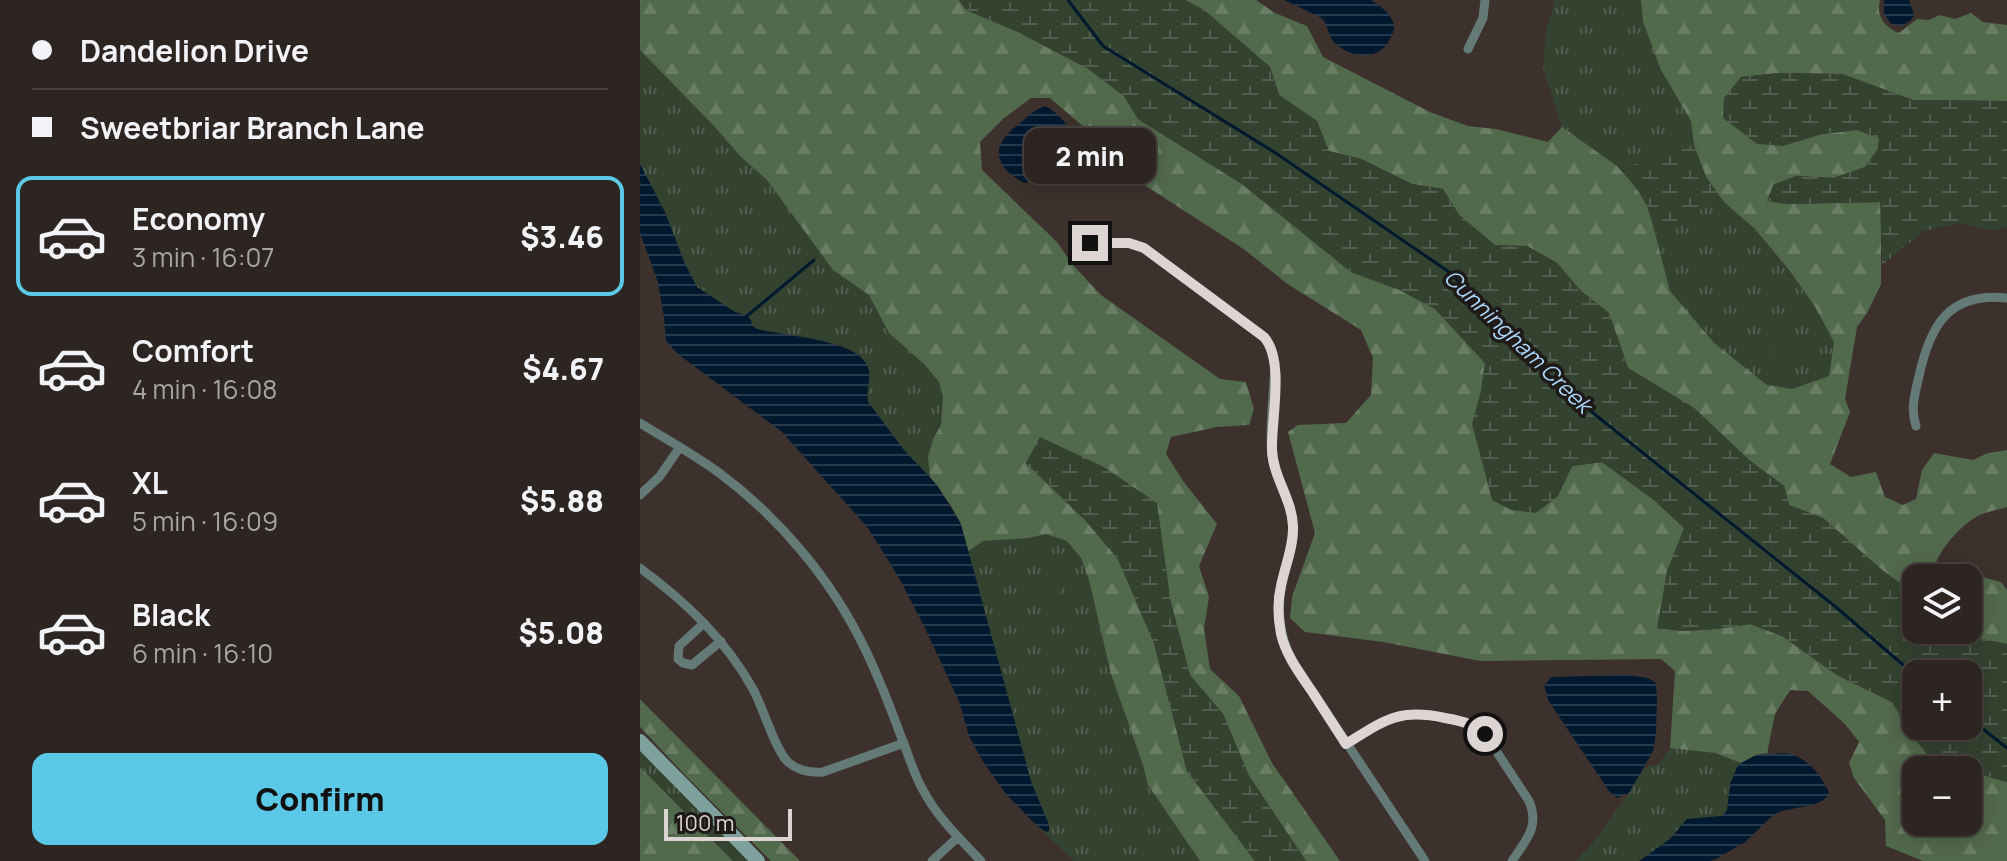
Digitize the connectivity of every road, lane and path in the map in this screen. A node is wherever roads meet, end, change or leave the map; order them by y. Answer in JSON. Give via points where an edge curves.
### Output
{"nodes":[{"id":1,"x":1485,"y":0,"type":"edge"},
{"id":2,"x":1468,"y":49,"type":"dead end"},
{"id":3,"x":1090,"y":243,"type":"dead end"},
{"id":4,"x":2007,"y":298,"type":"edge"},
{"id":5,"x":640,"y":423,"type":"edge"},
{"id":6,"x":1916,"y":426,"type":"dead end"},
{"id":7,"x":680,"y":447,"type":"junction"},
{"id":8,"x":640,"y":495,"type":"edge"},
{"id":9,"x":640,"y":568,"type":"edge"},
{"id":10,"x":704,"y":623,"type":"junction"},
{"id":11,"x":721,"y":641,"type":"junction"},
{"id":12,"x":640,"y":741,"type":"edge"},
{"id":13,"x":904,"y":743,"type":"junction"},
{"id":14,"x":1346,"y":744,"type":"junction"},
{"id":15,"x":958,"y":837,"type":"junction"},
{"id":16,"x":758,"y":861,"type":"edge"},
{"id":17,"x":932,"y":861,"type":"edge"},
{"id":18,"x":981,"y":861,"type":"edge"},
{"id":19,"x":1425,"y":861,"type":"edge"},
{"id":20,"x":1512,"y":861,"type":"edge"}],
"edges":[{"from":1,"to":2,"type":"street","via":[[1483,18]]},
{"from":3,"to":14,"type":"street","via":[[1144,248],[1264,337],[1272,349],[1272,452],[1293,527],[1278,603],[1281,634]]},
{"from":4,"to":6,"type":"street","via":[[1964,303],[1939,322],[1928,341],[1914,397]]},
{"from":5,"to":7,"type":"street"},
{"from":7,"to":8,"type":"street"},
{"from":7,"to":13,"type":"street","via":[[762,509],[814,567],[864,647]]},
{"from":9,"to":10,"type":"street"},
{"from":10,"to":11,"type":"street"},
{"from":10,"to":11,"type":"street","via":[[679,646],[678,659],[692,665]]},
{"from":11,"to":13,"type":"street","via":[[755,693],[783,756],[795,767],[823,772]]},
{"from":12,"to":16,"type":"street"},
{"from":13,"to":15,"type":"street","via":[[921,788]]},
{"from":14,"to":19,"type":"street"},
{"from":14,"to":20,"type":"street","via":[[1402,715],[1428,714],[1478,728],[1533,812],[1529,837]]},
{"from":15,"to":17,"type":"street"},
{"from":15,"to":18,"type":"street"}]}
